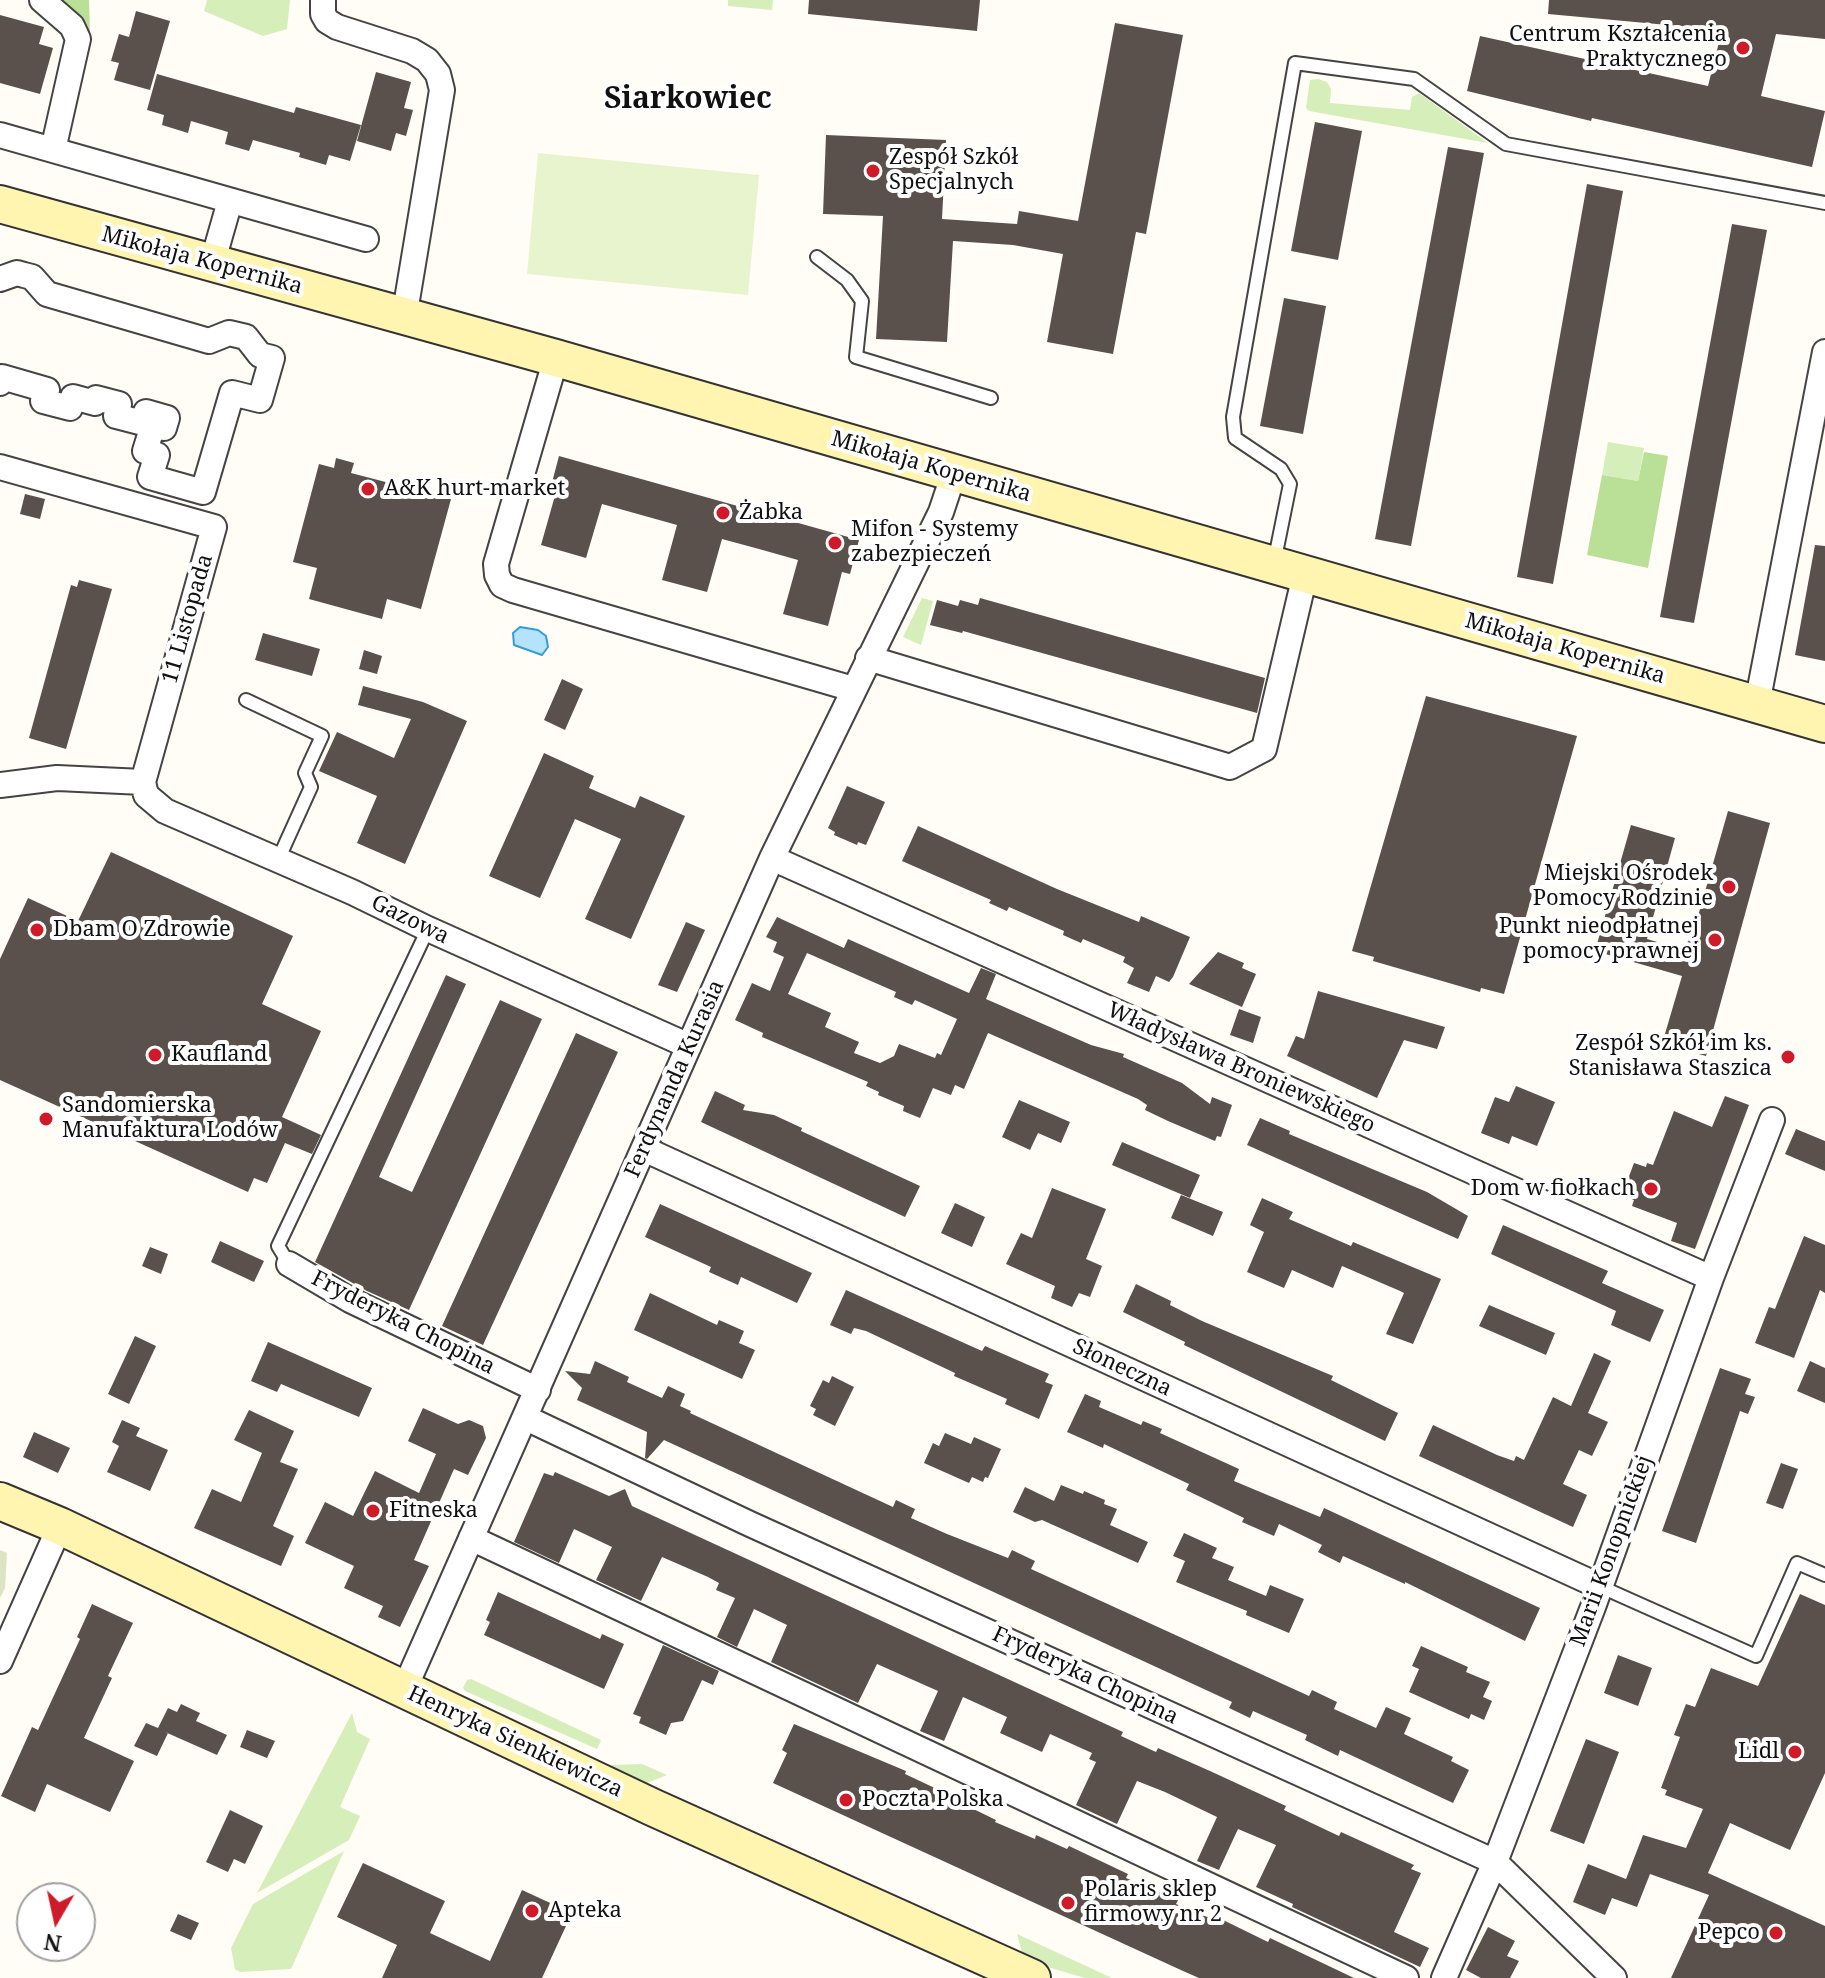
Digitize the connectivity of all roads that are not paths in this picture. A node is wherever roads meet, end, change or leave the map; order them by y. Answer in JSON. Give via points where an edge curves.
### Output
{"nodes":[{"id":1,"x":42,"y":0,"type":"edge"},
{"id":2,"x":323,"y":0,"type":"edge"},
{"id":3,"x":0,"y":135,"type":"edge"},
{"id":4,"x":53,"y":150,"type":"junction"},
{"id":5,"x":230,"y":201,"type":"junction"},
{"id":6,"x":1825,"y":203,"type":"edge"},
{"id":7,"x":0,"y":204,"type":"edge"},
{"id":8,"x":366,"y":239,"type":"dead end"},
{"id":9,"x":817,"y":257,"type":"dead end"},
{"id":10,"x":212,"y":264,"type":"junction"},
{"id":11,"x":0,"y":279,"type":"edge"},
{"id":12,"x":404,"y":318,"type":"junction"},
{"id":13,"x":1825,"y":352,"type":"edge"},
{"id":14,"x":556,"y":358,"type":"junction"},
{"id":15,"x":0,"y":383,"type":"edge"},
{"id":16,"x":991,"y":398,"type":"dead end"},
{"id":17,"x":2,"y":473,"type":"edge"},
{"id":18,"x":954,"y":473,"type":"junction"},
{"id":19,"x":1289,"y":571,"type":"junction"},
{"id":20,"x":868,"y":658,"type":"junction"},
{"id":21,"x":853,"y":689,"type":"junction"},
{"id":22,"x":246,"y":700,"type":"dead end"},
{"id":23,"x":1757,"y":704,"type":"junction"},
{"id":24,"x":1825,"y":724,"type":"edge"},
{"id":25,"x":143,"y":782,"type":"junction"},
{"id":26,"x":0,"y":785,"type":"edge"},
{"id":27,"x":772,"y":858,"type":"junction"},
{"id":28,"x":278,"y":860,"type":"junction"},
{"id":29,"x":428,"y":929,"type":"junction"},
{"id":30,"x":689,"y":1046,"type":"junction"},
{"id":31,"x":1772,"y":1120,"type":"dead end"},
{"id":32,"x":644,"y":1149,"type":"junction"},
{"id":33,"x":284,"y":1255,"type":"joint"},
{"id":34,"x":1711,"y":1278,"type":"junction"},
{"id":35,"x":538,"y":1390,"type":"junction"},
{"id":36,"x":526,"y":1418,"type":"junction"},
{"id":37,"x":0,"y":1501,"type":"edge"},
{"id":38,"x":60,"y":1526,"type":"junction"},
{"id":39,"x":471,"y":1538,"type":"junction"},
{"id":40,"x":1825,"y":1575,"type":"edge"},
{"id":41,"x":1599,"y":1586,"type":"junction"},
{"id":42,"x":0,"y":1661,"type":"edge"},
{"id":43,"x":404,"y":1690,"type":"junction"},
{"id":44,"x":1495,"y":1862,"type":"junction"},
{"id":45,"x":1032,"y":1978,"type":"edge"},
{"id":46,"x":1406,"y":1978,"type":"edge"},
{"id":47,"x":1444,"y":1978,"type":"edge"},
{"id":48,"x":1614,"y":1978,"type":"edge"}],
"edges":[{"from":1,"to":4,"type":"street","via":[[72,26],[78,39]]},
{"from":2,"to":12,"type":"street","via":[[327,21],[412,51],[438,74],[442,90]]},
{"from":3,"to":4,"type":"street"},
{"from":4,"to":5,"type":"street"},
{"from":5,"to":8,"type":"street"},
{"from":5,"to":10,"type":"street"},
{"from":6,"to":19,"type":"lane","via":[[1506,144],[1414,79],[1295,63],[1233,417],[1235,438],[1281,469],[1290,484]]},
{"from":7,"to":10,"type":"street","name":"Mikołaja Kopernika"},
{"from":9,"to":16,"type":"lane","via":[[847,280],[862,301],[856,357]]},
{"from":10,"to":12,"type":"street","name":"Mikołaja Kopernika"},
{"from":11,"to":15,"type":"street","via":[[17,273],[32,277],[47,294],[209,341],[229,333],[246,337],[260,355],[272,358],[260,400],[232,393],[203,492],[150,477],[157,455],[145,451],[153,425],[164,428],[167,418],[146,412],[143,423],[116,416],[119,404],[96,398],[95,403],[73,397],[70,408],[43,401],[47,390],[2,377]]},
{"from":12,"to":14,"type":"street","name":"Mikołaja Kopernika"},
{"from":13,"to":23,"type":"street"},
{"from":14,"to":18,"type":"street","name":"Mikołaja Kopernika"},
{"from":14,"to":21,"type":"street","via":[[496,564],[502,585]]},
{"from":17,"to":25,"type":"street","name":"11 Listopada","via":[[214,527]]},
{"from":18,"to":19,"type":"street","name":"Mikołaja Kopernika"},
{"from":18,"to":20,"type":"street","name":"Ferdynanda Kurasia","via":[[941,512]]},
{"from":19,"to":20,"type":"street","via":[[1264,749],[1230,767]]},
{"from":19,"to":23,"type":"street","name":"Mikołaja Kopernika"},
{"from":20,"to":21,"type":"street","name":"Ferdynanda Kurasia"},
{"from":21,"to":27,"type":"street","name":"Ferdynanda Kurasia"},
{"from":22,"to":28,"type":"lane","via":[[322,736],[305,773],[311,787]]},
{"from":23,"to":24,"type":"street","name":"Mikołaja Kopernika"},
{"from":25,"to":26,"type":"street","via":[[57,778]]},
{"from":25,"to":28,"type":"street","name":"Gazowa","via":[[146,795],[165,811]]},
{"from":27,"to":30,"type":"street","name":"Ferdynanda Kurasia"},
{"from":27,"to":34,"type":"street","name":"Władysława Broniewskiego"},
{"from":28,"to":29,"type":"street","name":"Gazowa"},
{"from":29,"to":30,"type":"street","name":"Gazowa"},
{"from":29,"to":33,"type":"lane"},
{"from":30,"to":32,"type":"street","name":"Ferdynanda Kurasia"},
{"from":31,"to":34,"type":"street","name":"Marii Konopnickiej"},
{"from":32,"to":35,"type":"street","name":"Ferdynanda Kurasia"},
{"from":32,"to":41,"type":"street","name":"Słoneczna"},
{"from":33,"to":35,"type":"street","name":"Fryderyka Chopina","via":[[350,1300]]},
{"from":34,"to":41,"type":"street","name":"Marii Konopnickiej"},
{"from":35,"to":36,"type":"street","name":"Ferdynanda Kurasia"},
{"from":36,"to":39,"type":"street","name":"Ferdynanda Kurasia"},
{"from":36,"to":44,"type":"street","name":"Fryderyka Chopina"},
{"from":37,"to":38,"type":"street","name":"Henryka Sienkiewicza"},
{"from":38,"to":42,"type":"street"},
{"from":38,"to":43,"type":"street","name":"Henryka Sienkiewicza"},
{"from":39,"to":43,"type":"street","name":"Ferdynanda Kurasia"},
{"from":39,"to":46,"type":"street"},
{"from":40,"to":41,"type":"lane","via":[[1797,1563],[1756,1656]]},
{"from":41,"to":44,"type":"street","name":"Marii Konopnickiej"},
{"from":43,"to":45,"type":"street","name":"Henryka Sienkiewicza"},
{"from":44,"to":47,"type":"street","name":"Marii Konopnickiej"},
{"from":44,"to":48,"type":"street","name":"Fryderyka Chopina"}]}
